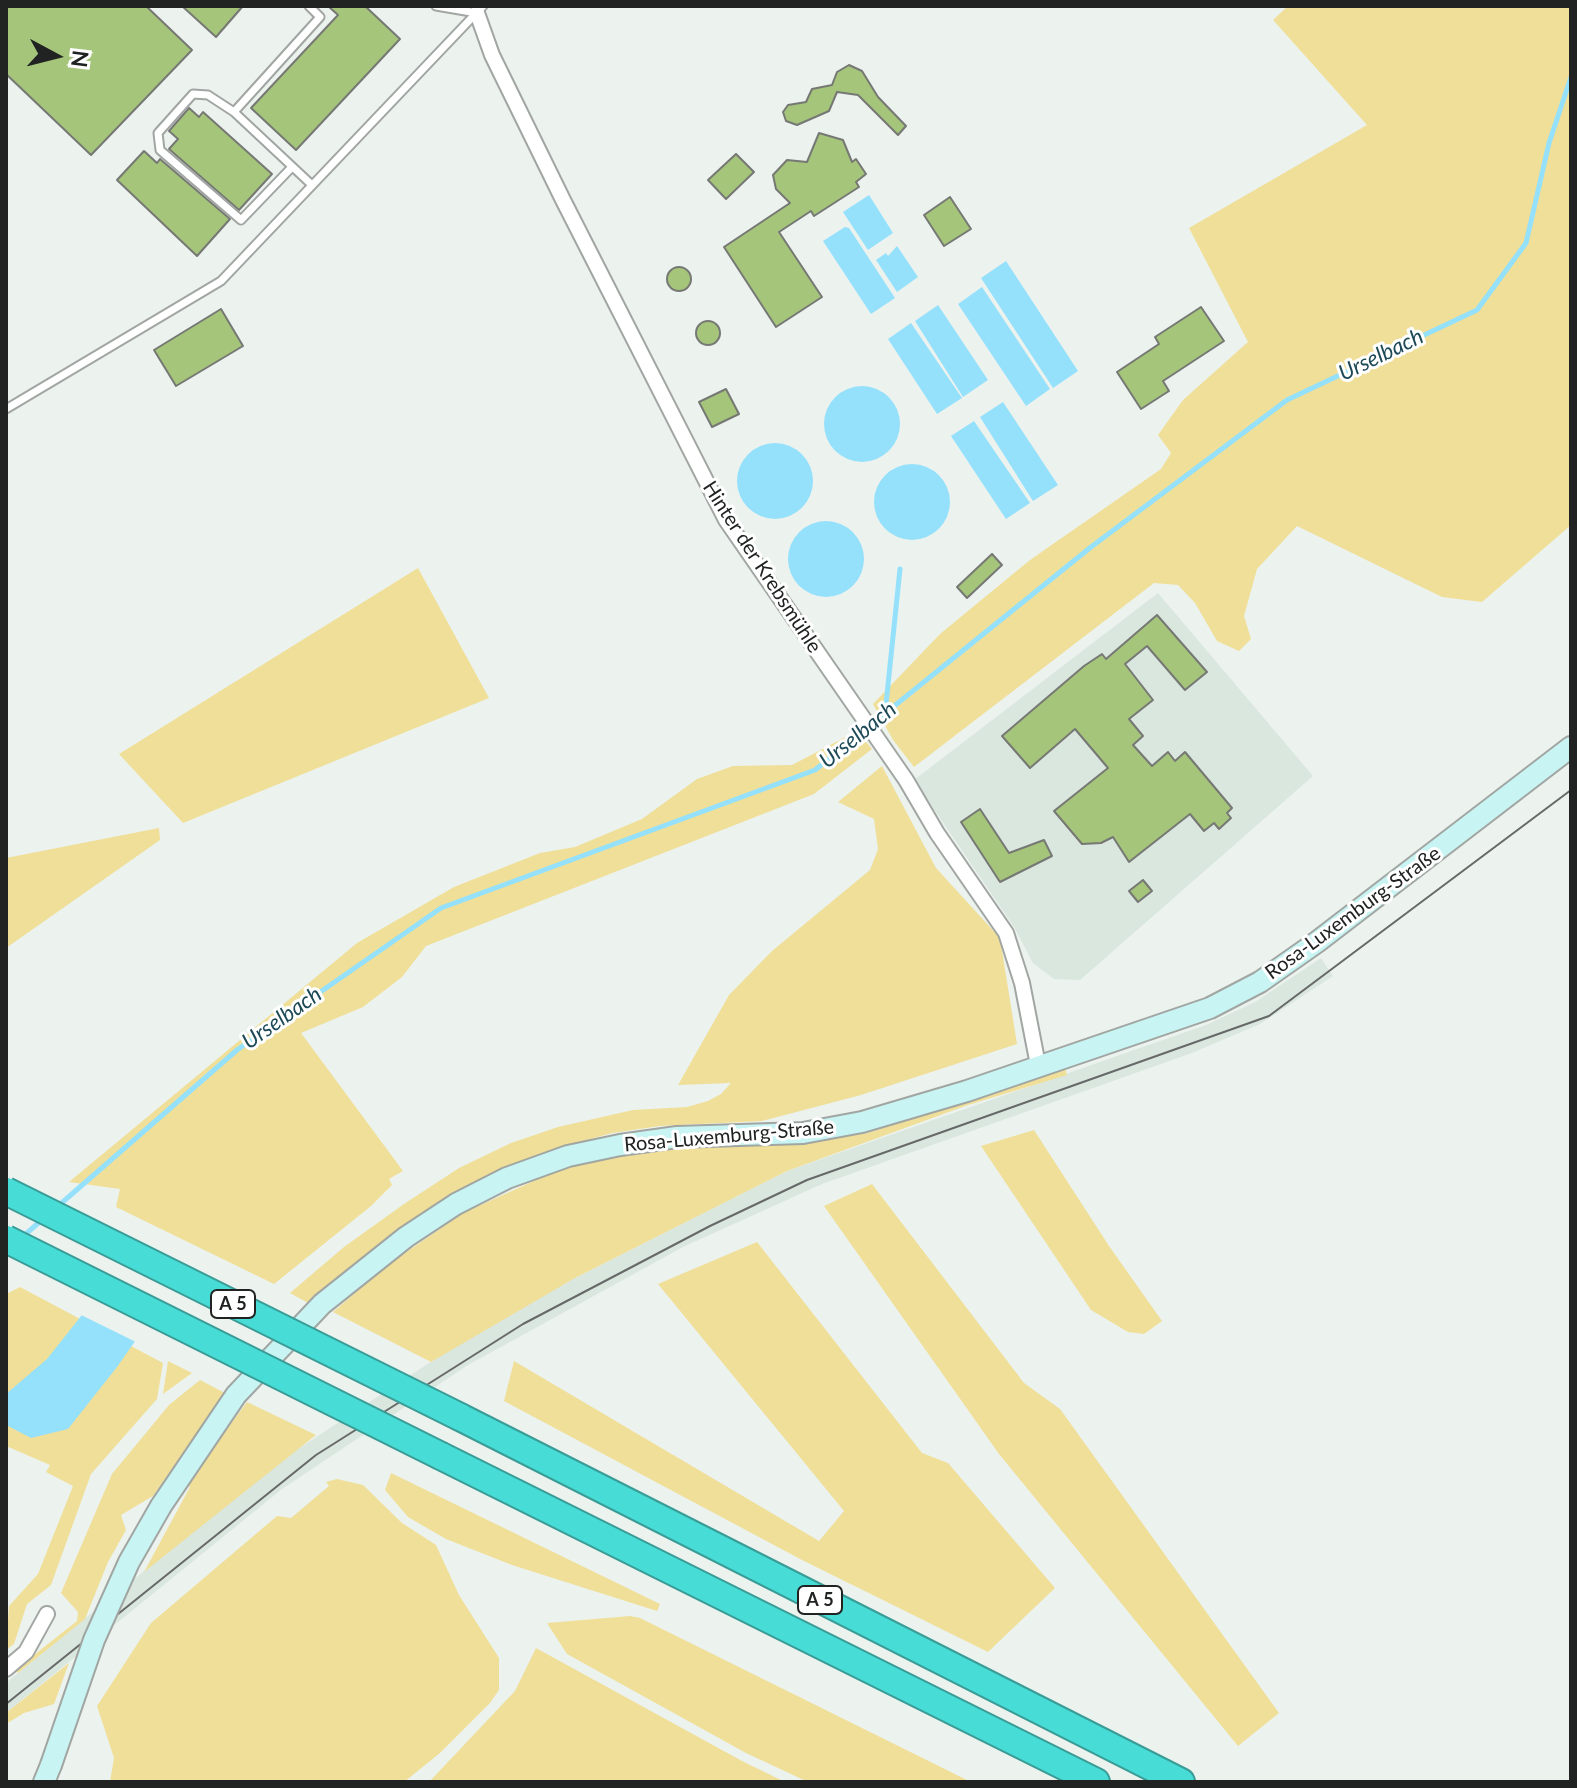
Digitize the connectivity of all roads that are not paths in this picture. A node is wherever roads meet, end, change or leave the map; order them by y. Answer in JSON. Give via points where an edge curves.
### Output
{"nodes":[{"id":1,"x":309,"y":6,"type":"edge"},
{"id":2,"x":436,"y":6,"type":"edge"},
{"id":3,"x":480,"y":9,"type":"edge"},
{"id":4,"x":234,"y":112,"type":"junction"},
{"id":5,"x":292,"y":167,"type":"junction"},
{"id":6,"x":312,"y":185,"type":"junction"},
{"id":7,"x":6,"y":409,"type":"edge"},
{"id":8,"x":1571,"y":747,"type":"edge"},
{"id":9,"x":1038,"y":1065,"type":"junction"},
{"id":10,"x":6,"y":1191,"type":"edge"},
{"id":11,"x":6,"y":1239,"type":"edge"},
{"id":12,"x":47,"y":1614,"type":"dead end"},
{"id":13,"x":6,"y":1669,"type":"edge"},
{"id":14,"x":47,"y":1776,"type":"edge"},
{"id":15,"x":1096,"y":1782,"type":"edge"},
{"id":16,"x":1181,"y":1782,"type":"edge"}],
"edges":[{"from":1,"to":4,"type":"lane","via":[[320,17]]},
{"from":2,"to":3,"type":"lane"},
{"from":3,"to":6,"type":"lane"},
{"from":3,"to":9,"type":"street","name":"Hinter der Krebsmühle","via":[[492,55],[726,520],[1006,933]]},
{"from":4,"to":5,"type":"lane"},
{"from":4,"to":5,"type":"lane","via":[[208,95],[193,94],[158,133],[160,150],[241,220]]},
{"from":5,"to":6,"type":"lane"},
{"from":6,"to":7,"type":"lane","via":[[221,281]]},
{"from":8,"to":9,"type":"main road","name":"Rosa-Luxemburg-Straße","via":[[1260,982],[1164,1026]]},
{"from":9,"to":14,"type":"main road","name":"Rosa-Luxemburg-Straße","bridge":true,"via":[[862,1122],[803,1133],[677,1137],[568,1156],[494,1185],[406,1237],[322,1304],[236,1395],[161,1506],[94,1640]]},
{"from":10,"to":16,"type":"highway","number":"A 5","bridge":true},
{"from":11,"to":15,"type":"highway","number":"A 5","bridge":true},
{"from":12,"to":13,"type":"street","via":[[26,1652]]}]}
